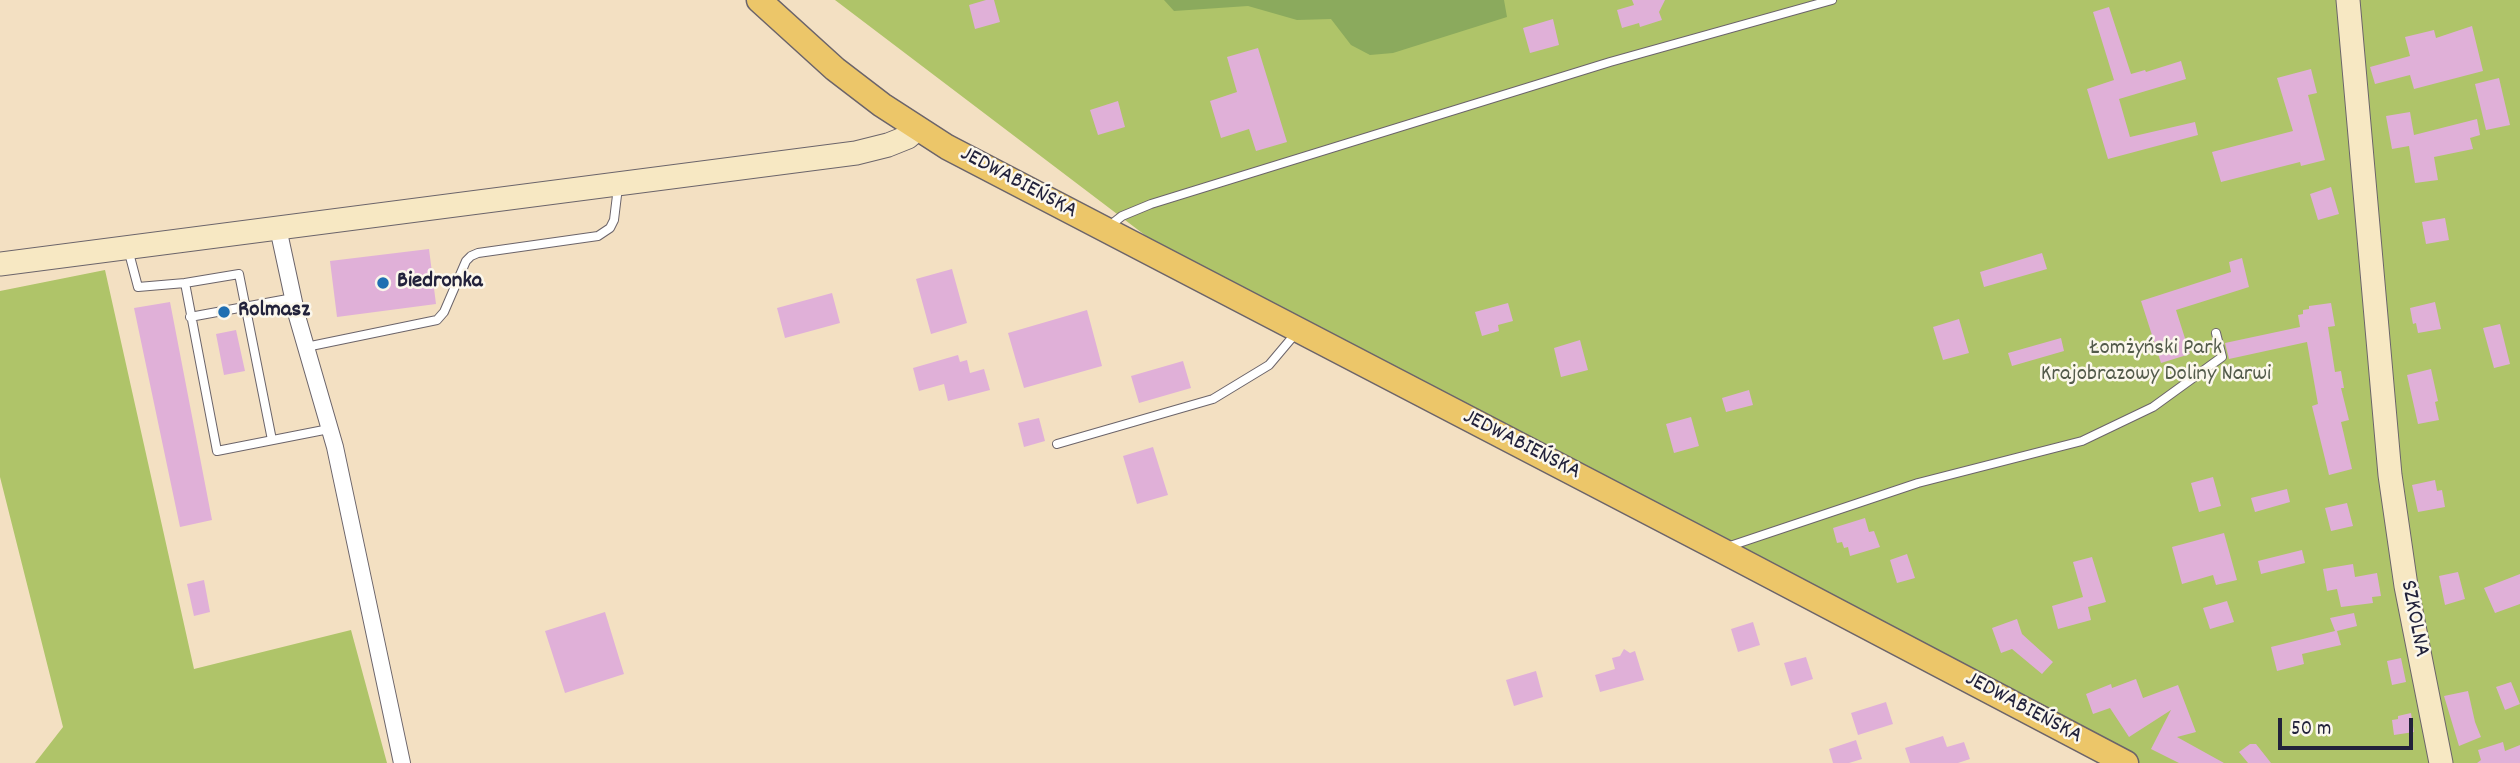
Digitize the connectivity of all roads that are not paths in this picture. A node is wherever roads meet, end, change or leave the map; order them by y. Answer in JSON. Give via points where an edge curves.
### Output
{"nodes":[{"id":1,"x":759,"y":0,"type":"edge"},
{"id":2,"x":1832,"y":0,"type":"edge"},
{"id":3,"x":2348,"y":0,"type":"edge"},
{"id":4,"x":917,"y":129,"type":"junction"},
{"id":5,"x":618,"y":184,"type":"junction"},
{"id":6,"x":278,"y":228,"type":"junction"},
{"id":7,"x":1105,"y":229,"type":"junction"},
{"id":8,"x":127,"y":247,"type":"junction"},
{"id":9,"x":0,"y":264,"type":"edge"},
{"id":10,"x":185,"y":283,"type":"junction"},
{"id":11,"x":293,"y":298,"type":"junction"},
{"id":12,"x":246,"y":307,"type":"junction"},
{"id":13,"x":190,"y":317,"type":"junction"},
{"id":14,"x":1298,"y":330,"type":"junction"},
{"id":15,"x":2216,"y":332,"type":"dead end"},
{"id":16,"x":306,"y":346,"type":"junction"},
{"id":17,"x":330,"y":429,"type":"junction"},
{"id":18,"x":272,"y":440,"type":"junction"},
{"id":19,"x":1058,"y":444,"type":"dead end"},
{"id":20,"x":1721,"y":550,"type":"junction"},
{"id":21,"x":402,"y":763,"type":"edge"},
{"id":22,"x":2126,"y":763,"type":"edge"},
{"id":23,"x":2441,"y":763,"type":"edge"}],
"edges":[{"from":1,"to":4,"type":"main road","name":"JEDWABIEŃSKA","via":[[835,69]]},
{"from":2,"to":7,"type":"lane","via":[[1610,62],[1151,204]]},
{"from":3,"to":23,"type":"main road","name":"SZKOLNA","via":[[2390,475],[2406,586]]},
{"from":4,"to":5,"type":"main road","via":[[888,145],[856,153]]},
{"from":4,"to":7,"type":"main road","name":"JEDWABIEŃSKA"},
{"from":5,"to":6,"type":"main road"},
{"from":5,"to":16,"type":"lane","via":[[614,220],[604,233],[471,256],[437,320]]},
{"from":6,"to":8,"type":"main road"},
{"from":6,"to":11,"type":"street"},
{"from":7,"to":14,"type":"main road","name":"JEDWABIEŃSKA"},
{"from":8,"to":9,"type":"main road"},
{"from":8,"to":10,"type":"lane","via":[[138,286]]},
{"from":10,"to":12,"type":"lane","via":[[239,274]]},
{"from":10,"to":13,"type":"lane"},
{"from":11,"to":12,"type":"lane"},
{"from":11,"to":16,"type":"street"},
{"from":12,"to":13,"type":"lane"},
{"from":12,"to":18,"type":"lane"},
{"from":13,"to":18,"type":"lane","via":[[217,451]]},
{"from":14,"to":19,"type":"lane","via":[[1269,365],[1213,399]]},
{"from":14,"to":20,"type":"main road","name":"JEDWABIEŃSKA"},
{"from":15,"to":20,"type":"lane","via":[[2222,357],[2153,407],[2082,441],[1918,483]]},
{"from":16,"to":17,"type":"street"},
{"from":17,"to":18,"type":"lane"},
{"from":17,"to":21,"type":"street"},
{"from":20,"to":22,"type":"main road","name":"JEDWABIEŃSKA"}]}
